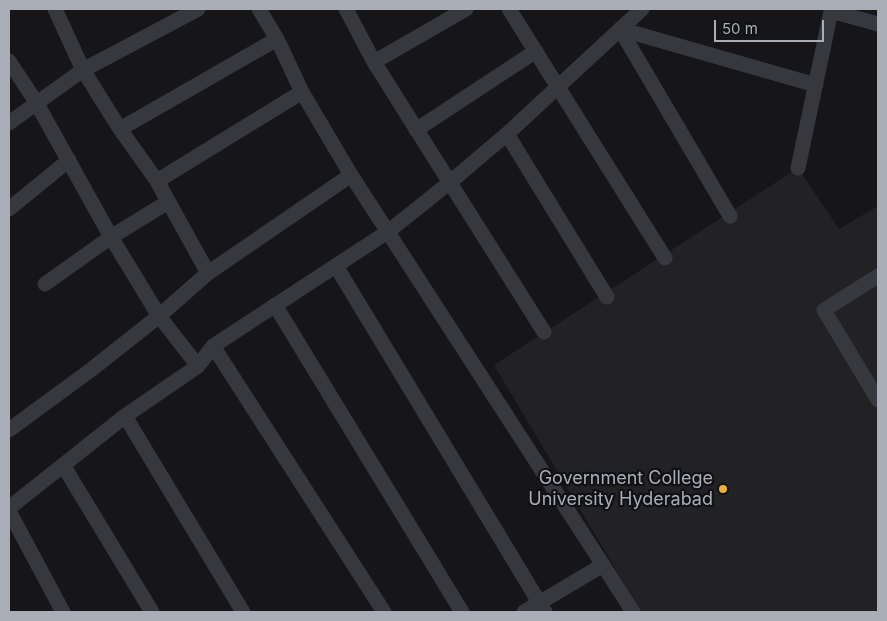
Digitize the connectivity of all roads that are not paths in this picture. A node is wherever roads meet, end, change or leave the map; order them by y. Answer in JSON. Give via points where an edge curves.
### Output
{"nodes":[{"id":1,"x":55,"y":9,"type":"edge"},
{"id":2,"x":198,"y":9,"type":"edge"},
{"id":3,"x":259,"y":9,"type":"edge"},
{"id":4,"x":346,"y":9,"type":"edge"},
{"id":5,"x":466,"y":9,"type":"edge"},
{"id":6,"x":509,"y":9,"type":"edge"},
{"id":7,"x":829,"y":9,"type":"edge"},
{"id":8,"x":638,"y":10,"type":"edge"},
{"id":9,"x":878,"y":24,"type":"edge"},
{"id":10,"x":620,"y":29,"type":"junction"},
{"id":11,"x":277,"y":39,"type":"junction"},
{"id":12,"x":536,"y":51,"type":"junction"},
{"id":13,"x":9,"y":61,"type":"edge"},
{"id":14,"x":374,"y":62,"type":"junction"},
{"id":15,"x":83,"y":70,"type":"junction"},
{"id":16,"x":816,"y":85,"type":"junction"},
{"id":17,"x":558,"y":87,"type":"junction"},
{"id":18,"x":302,"y":92,"type":"junction"},
{"id":19,"x":36,"y":102,"type":"junction"},
{"id":20,"x":9,"y":123,"type":"edge"},
{"id":21,"x":120,"y":129,"type":"junction"},
{"id":22,"x":416,"y":130,"type":"junction"},
{"id":23,"x":508,"y":134,"type":"junction"},
{"id":24,"x":69,"y":160,"type":"junction"},
{"id":25,"x":798,"y":168,"type":"dead end"},
{"id":26,"x":351,"y":175,"type":"junction"},
{"id":27,"x":157,"y":181,"type":"junction"},
{"id":28,"x":449,"y":183,"type":"junction"},
{"id":29,"x":168,"y":202,"type":"junction"},
{"id":30,"x":9,"y":208,"type":"edge"},
{"id":31,"x":730,"y":216,"type":"dead end"},
{"id":32,"x":389,"y":231,"type":"junction"},
{"id":33,"x":111,"y":236,"type":"junction"},
{"id":34,"x":665,"y":258,"type":"dead end"},
{"id":35,"x":336,"y":266,"type":"junction"},
{"id":36,"x":208,"y":273,"type":"junction"},
{"id":37,"x":878,"y":276,"type":"edge"},
{"id":38,"x":45,"y":284,"type":"dead end"},
{"id":39,"x":607,"y":297,"type":"dead end"},
{"id":40,"x":275,"y":305,"type":"junction"},
{"id":41,"x":159,"y":316,"type":"junction"},
{"id":42,"x":544,"y":332,"type":"dead end"},
{"id":43,"x":213,"y":346,"type":"junction"},
{"id":44,"x":198,"y":366,"type":"junction"},
{"id":45,"x":878,"y":400,"type":"edge"},
{"id":46,"x":126,"y":416,"type":"junction"},
{"id":47,"x":9,"y":430,"type":"edge"},
{"id":48,"x":63,"y":465,"type":"junction"},
{"id":49,"x":9,"y":510,"type":"edge"},
{"id":50,"x":603,"y":565,"type":"junction"},
{"id":51,"x":542,"y":608,"type":"edge"},
{"id":52,"x":63,"y":612,"type":"edge"},
{"id":53,"x":152,"y":612,"type":"edge"},
{"id":54,"x":243,"y":612,"type":"edge"},
{"id":55,"x":384,"y":612,"type":"edge"},
{"id":56,"x":462,"y":612,"type":"edge"},
{"id":57,"x":524,"y":612,"type":"edge"},
{"id":58,"x":633,"y":612,"type":"edge"}],
"edges":[{"from":1,"to":15,"type":"street"},
{"from":2,"to":15,"type":"street"},
{"from":3,"to":11,"type":"street"},
{"from":4,"to":14,"type":"street"},
{"from":5,"to":14,"type":"street"},
{"from":6,"to":12,"type":"street"},
{"from":7,"to":9,"type":"street"},
{"from":7,"to":16,"type":"street"},
{"from":8,"to":10,"type":"street"},
{"from":10,"to":16,"type":"street"},
{"from":10,"to":17,"type":"street"},
{"from":10,"to":31,"type":"street"},
{"from":11,"to":18,"type":"street"},
{"from":11,"to":21,"type":"street"},
{"from":12,"to":17,"type":"street"},
{"from":12,"to":22,"type":"street"},
{"from":13,"to":19,"type":"street"},
{"from":14,"to":22,"type":"street"},
{"from":15,"to":19,"type":"street"},
{"from":15,"to":21,"type":"street"},
{"from":16,"to":25,"type":"street"},
{"from":17,"to":23,"type":"street"},
{"from":17,"to":34,"type":"street"},
{"from":18,"to":26,"type":"street"},
{"from":18,"to":27,"type":"street"},
{"from":19,"to":20,"type":"street"},
{"from":19,"to":24,"type":"street"},
{"from":21,"to":27,"type":"street"},
{"from":22,"to":28,"type":"street"},
{"from":23,"to":28,"type":"street"},
{"from":23,"to":39,"type":"street"},
{"from":24,"to":30,"type":"street"},
{"from":24,"to":33,"type":"street"},
{"from":26,"to":32,"type":"street"},
{"from":26,"to":36,"type":"street"},
{"from":27,"to":29,"type":"street"},
{"from":28,"to":32,"type":"street"},
{"from":28,"to":42,"type":"street"},
{"from":29,"to":33,"type":"street"},
{"from":29,"to":36,"type":"street"},
{"from":32,"to":35,"type":"street"},
{"from":32,"to":50,"type":"street"},
{"from":33,"to":38,"type":"street"},
{"from":33,"to":41,"type":"street"},
{"from":35,"to":40,"type":"street"},
{"from":35,"to":51,"type":"street"},
{"from":36,"to":41,"type":"street"},
{"from":37,"to":45,"type":"street","via":[[824,310]]},
{"from":40,"to":43,"type":"street"},
{"from":40,"to":56,"type":"street"},
{"from":41,"to":44,"type":"street"},
{"from":41,"to":47,"type":"street"},
{"from":43,"to":44,"type":"street"},
{"from":43,"to":55,"type":"street"},
{"from":44,"to":46,"type":"street"},
{"from":46,"to":48,"type":"street"},
{"from":46,"to":54,"type":"street"},
{"from":48,"to":49,"type":"street"},
{"from":48,"to":53,"type":"street"},
{"from":49,"to":52,"type":"street"},
{"from":50,"to":51,"type":"street"},
{"from":50,"to":58,"type":"street"},
{"from":51,"to":57,"type":"street"}]}
